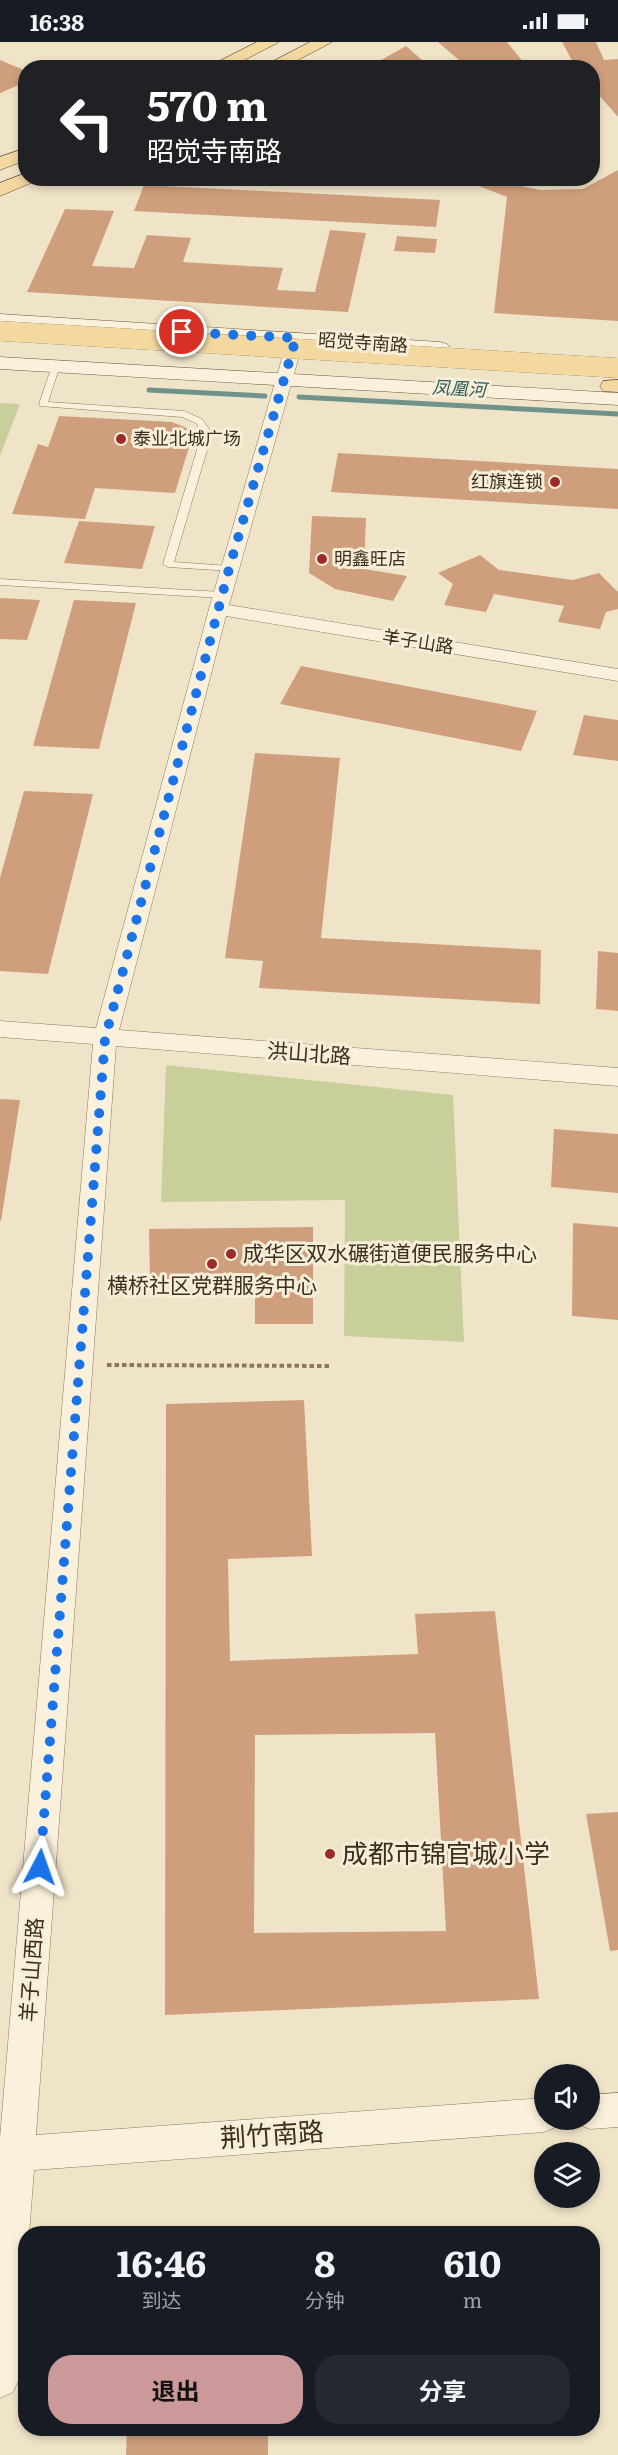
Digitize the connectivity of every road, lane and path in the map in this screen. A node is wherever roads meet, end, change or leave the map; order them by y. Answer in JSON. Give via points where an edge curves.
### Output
{"nodes":[{"id":1,"x":271,"y":42,"type":"edge"},
{"id":2,"x":324,"y":42,"type":"edge"},
{"id":3,"x":232,"y":60,"type":"edge"},
{"id":4,"x":285,"y":60,"type":"edge"},
{"id":5,"x":18,"y":156,"type":"edge"},
{"id":6,"x":0,"y":164,"type":"edge"},
{"id":7,"x":18,"y":182,"type":"edge"},
{"id":8,"x":0,"y":190,"type":"edge"},
{"id":9,"x":0,"y":320,"type":"edge"},
{"id":10,"x":0,"y":331,"type":"edge"},
{"id":11,"x":296,"y":338,"type":"junction"},
{"id":12,"x":0,"y":351,"type":"edge"},
{"id":13,"x":618,"y":359,"type":"edge"},
{"id":14,"x":0,"y":363,"type":"edge"},
{"id":15,"x":56,"y":366,"type":"junction"},
{"id":16,"x":286,"y":378,"type":"junction"},
{"id":17,"x":616,"y":385,"type":"edge"},
{"id":18,"x":229,"y":569,"type":"junction"},
{"id":19,"x":0,"y":582,"type":"edge"},
{"id":20,"x":220,"y":602,"type":"junction"},
{"id":21,"x":618,"y":675,"type":"edge"},
{"id":22,"x":0,"y":1029,"type":"edge"},
{"id":23,"x":105,"y":1039,"type":"junction"},
{"id":24,"x":618,"y":1077,"type":"edge"},
{"id":25,"x":80,"y":1365,"type":"junction"},
{"id":26,"x":331,"y":1366,"type":"dead end"},
{"id":27,"x":618,"y":2110,"type":"edge"},
{"id":28,"x":600,"y":2111,"type":"edge"},
{"id":29,"x":534,"y":2116,"type":"edge"},
{"id":30,"x":9,"y":2155,"type":"edge"},
{"id":31,"x":0,"y":2379,"type":"edge"}],
"edges":[{"from":1,"to":3,"type":"main road"},
{"from":2,"to":4,"type":"main road"},
{"from":5,"to":6,"type":"main road"},
{"from":7,"to":8,"type":"main road"},
{"from":9,"to":11,"type":"street","name":"昭觉寺南路"},
{"from":10,"to":17,"type":"main road","name":"昭觉寺南路","bridge":true},
{"from":11,"to":13,"type":"street","name":"昭觉寺南路"},
{"from":11,"to":16,"type":"street","name":"羊子山西路"},
{"from":12,"to":17,"type":"main road","name":"昭觉寺南路"},
{"from":14,"to":15,"type":"street","name":"昭觉寺南路"},
{"from":15,"to":16,"type":"street","name":"昭觉寺南路"},
{"from":15,"to":18,"type":"lane","via":[[43,404],[184,414],[199,421],[207,433],[168,564]]},
{"from":16,"to":17,"type":"street","name":"昭觉寺南路"},
{"from":16,"to":18,"type":"street","name":"羊子山西路"},
{"from":18,"to":20,"type":"street","name":"羊子山西路"},
{"from":19,"to":20,"type":"lane"},
{"from":20,"to":21,"type":"street","name":"羊子山路"},
{"from":20,"to":23,"type":"street","name":"羊子山西路"},
{"from":22,"to":23,"type":"street","name":"洪山北路"},
{"from":23,"to":24,"type":"street","name":"洪山北路"},
{"from":23,"to":25,"type":"street","name":"羊子山西路"},
{"from":25,"to":26,"type":"path"},
{"from":25,"to":30,"type":"street","name":"羊子山西路"},
{"from":27,"to":28,"type":"street"},
{"from":29,"to":30,"type":"street","name":"荆竹南路"},
{"from":30,"to":31,"type":"street","name":"羊子山西路"}]}
